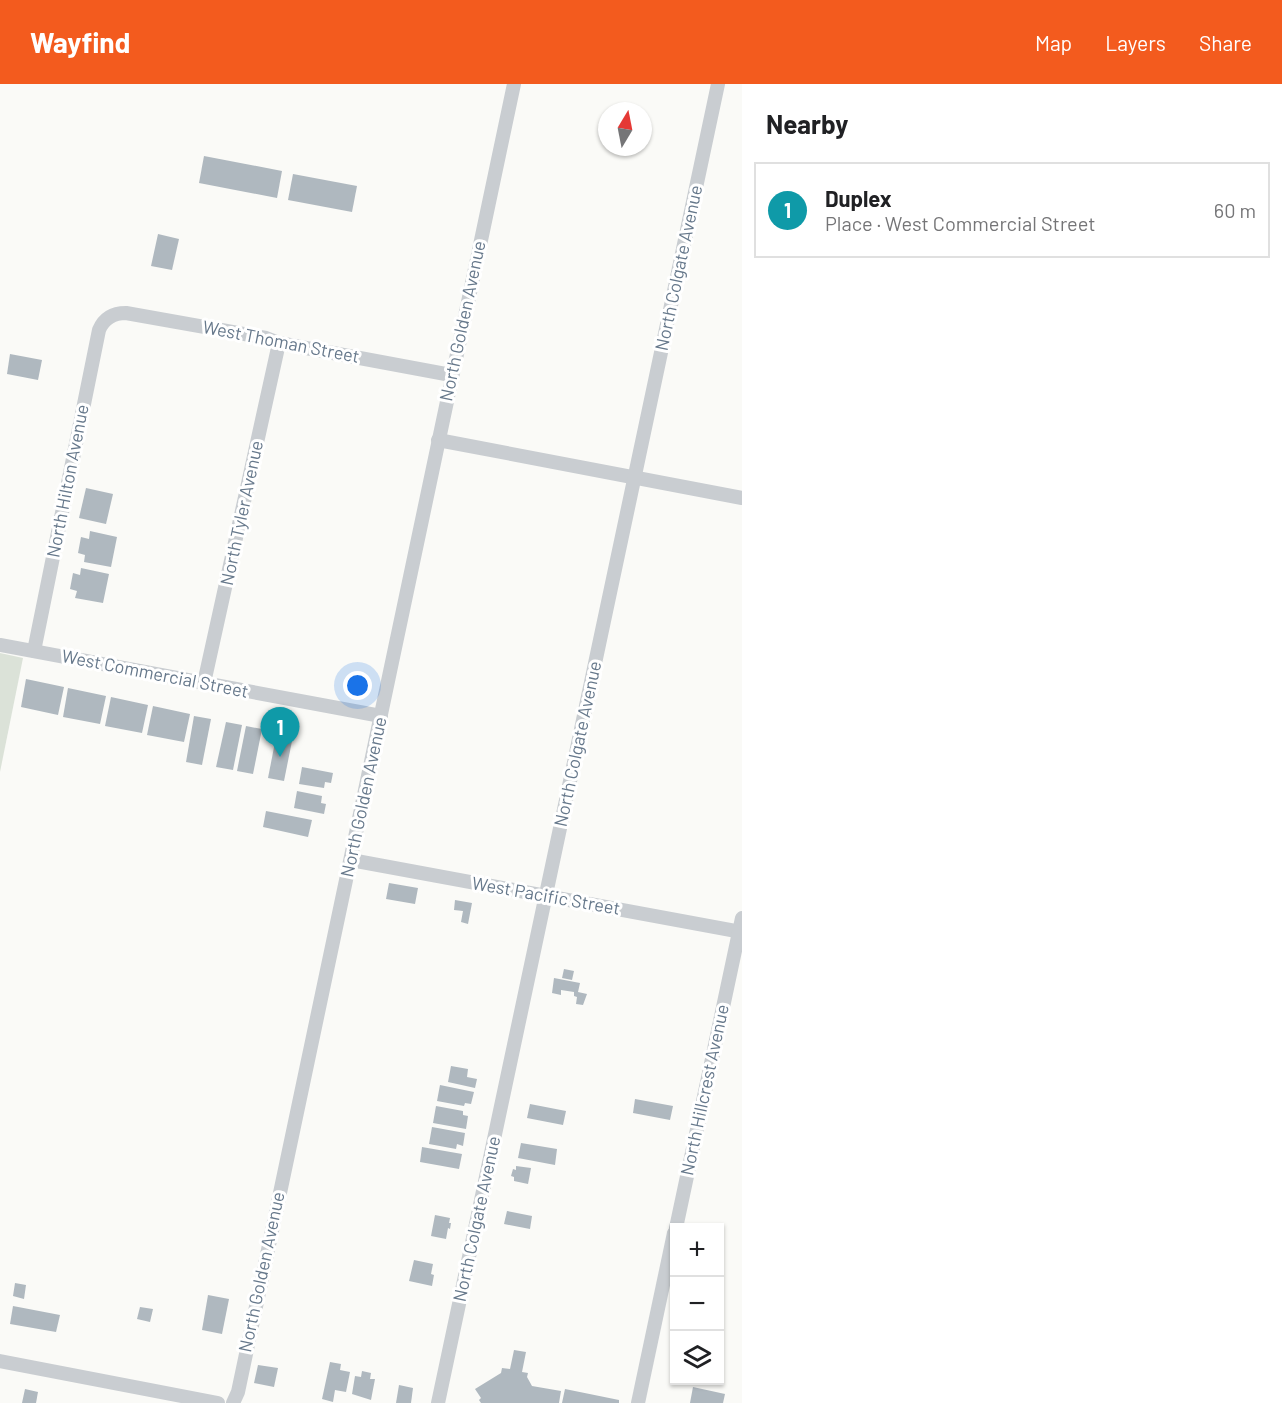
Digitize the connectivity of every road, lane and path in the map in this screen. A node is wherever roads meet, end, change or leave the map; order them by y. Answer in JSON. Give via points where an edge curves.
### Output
{"nodes":[{"id":1,"x":514,"y":84,"type":"edge"},
{"id":2,"x":718,"y":84,"type":"edge"},
{"id":3,"x":110,"y":316,"type":"joint"},
{"id":4,"x":279,"y":344,"type":"junction"},
{"id":5,"x":451,"y":375,"type":"junction"},
{"id":6,"x":438,"y":440,"type":"junction"},
{"id":7,"x":634,"y":478,"type":"junction"},
{"id":8,"x":742,"y":498,"type":"edge"},
{"id":9,"x":0,"y":645,"type":"edge"},
{"id":10,"x":34,"y":651,"type":"junction"},
{"id":11,"x":204,"y":683,"type":"junction"},
{"id":12,"x":381,"y":716,"type":"junction"},
{"id":13,"x":351,"y":860,"type":"junction"},
{"id":14,"x":546,"y":896,"type":"junction"},
{"id":15,"x":741,"y":927,"type":"edge"},
{"id":16,"x":677,"y":1223,"type":"edge"},
{"id":17,"x":670,"y":1256,"type":"edge"},
{"id":18,"x":0,"y":1361,"type":"edge"},
{"id":19,"x":218,"y":1403,"type":"edge"},
{"id":20,"x":233,"y":1403,"type":"edge"},
{"id":21,"x":438,"y":1403,"type":"edge"},
{"id":22,"x":638,"y":1403,"type":"edge"}],
"edges":[{"from":1,"to":5,"type":"street","name":"North Golden Avenue"},
{"from":2,"to":7,"type":"street","name":"North Colgate Avenue"},
{"from":3,"to":4,"type":"street","name":"West Thoman Street","via":[[126,313],[266,338]]},
{"from":3,"to":10,"type":"street","name":"North Hilton Avenue","via":[[99,330]]},
{"from":4,"to":5,"type":"street","name":"West Thoman Street"},
{"from":4,"to":11,"type":"street","name":"North Tyler Avenue"},
{"from":5,"to":6,"type":"street","name":"North Golden Avenue"},
{"from":6,"to":7,"type":"street"},
{"from":6,"to":12,"type":"street","name":"North Golden Avenue"},
{"from":7,"to":8,"type":"street"},
{"from":7,"to":14,"type":"street","name":"North Colgate Avenue"},
{"from":9,"to":10,"type":"street","name":"West Commercial Street"},
{"from":10,"to":11,"type":"street","name":"West Commercial Street"},
{"from":11,"to":12,"type":"street","name":"West Commercial Street"},
{"from":12,"to":13,"type":"street","name":"North Golden Avenue"},
{"from":13,"to":14,"type":"street","name":"West Pacific Street"},
{"from":13,"to":20,"type":"street","name":"North Golden Avenue"},
{"from":14,"to":15,"type":"street","name":"West Pacific Street"},
{"from":14,"to":21,"type":"street","name":"North Colgate Avenue"},
{"from":15,"to":16,"type":"street","name":"North Hillcrest Avenue"},
{"from":17,"to":22,"type":"street"},
{"from":18,"to":19,"type":"street"}]}
